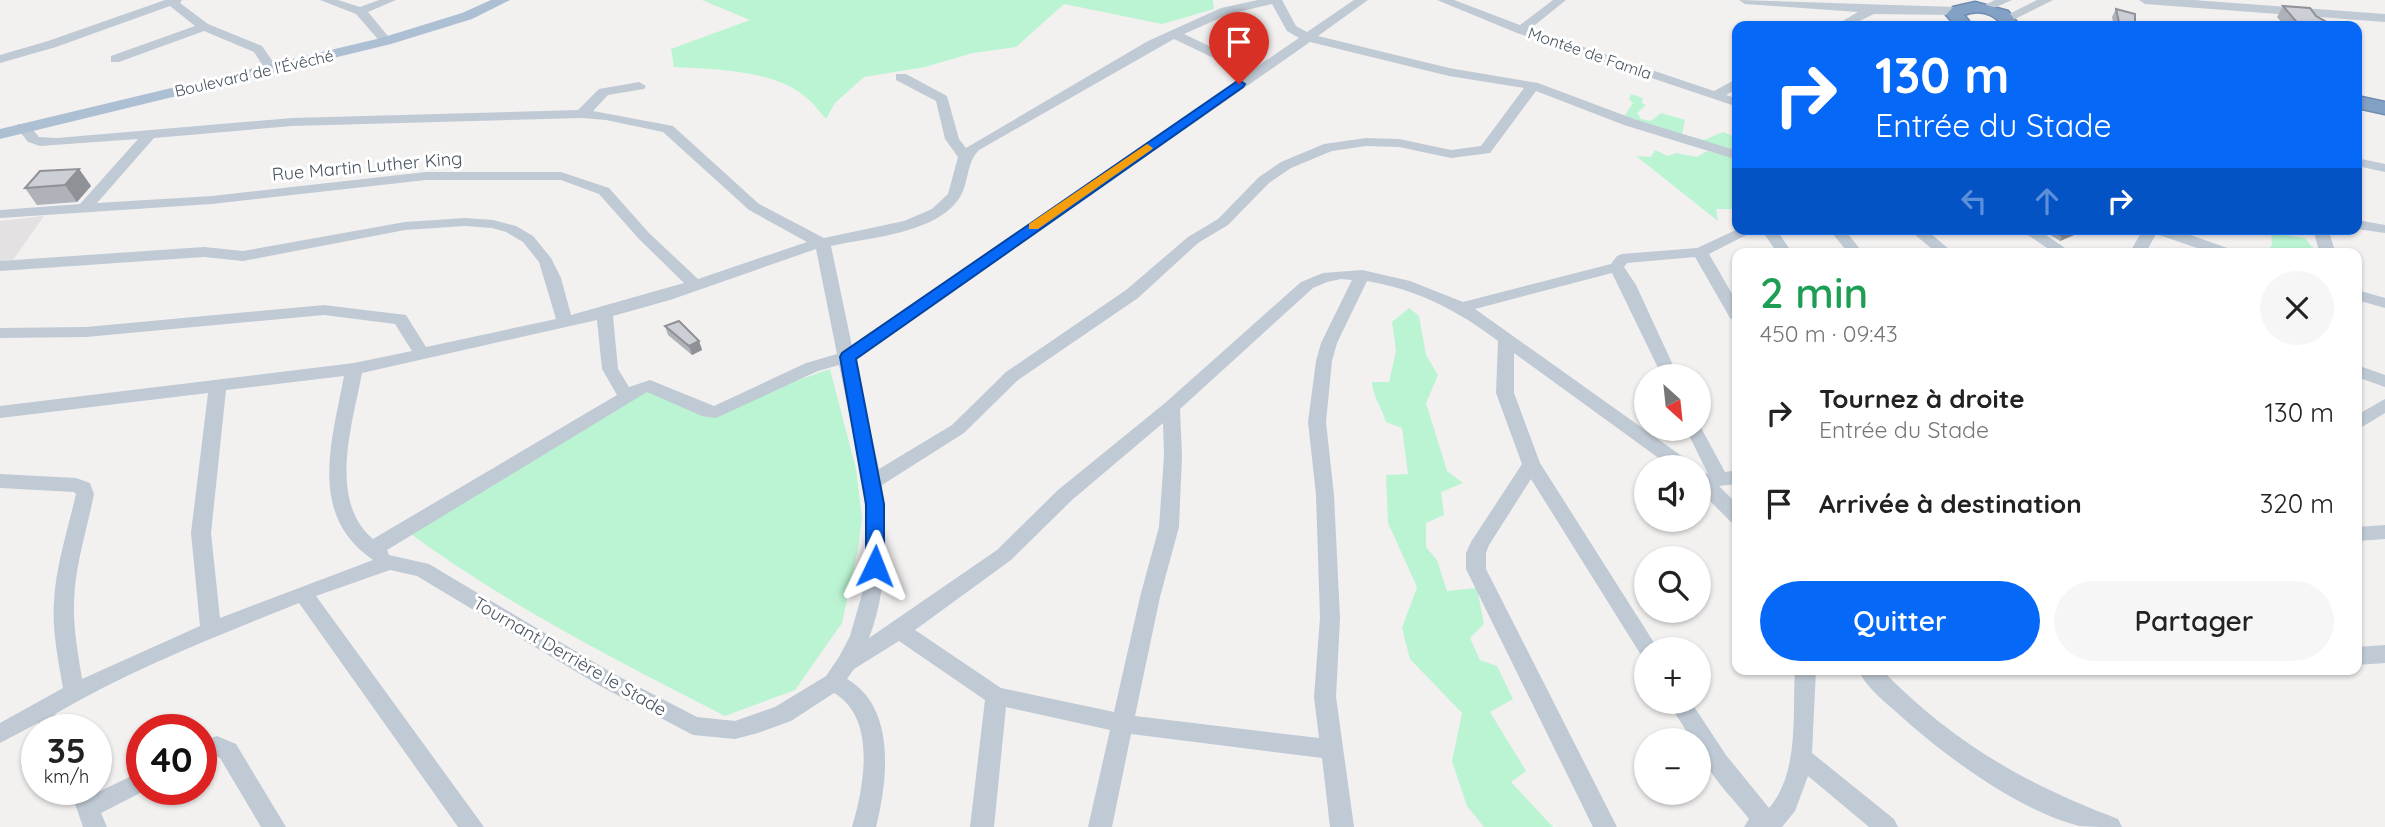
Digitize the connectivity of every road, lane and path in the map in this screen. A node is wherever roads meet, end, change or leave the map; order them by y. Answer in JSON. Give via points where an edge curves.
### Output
{"nodes":[{"id":1,"x":326,"y":0,"type":"edge"},
{"id":2,"x":390,"y":0,"type":"edge"},
{"id":3,"x":503,"y":0,"type":"edge"},
{"id":4,"x":1275,"y":0,"type":"edge"},
{"id":5,"x":1362,"y":0,"type":"edge"},
{"id":6,"x":1560,"y":0,"type":"edge"},
{"id":7,"x":1745,"y":0,"type":"edge"},
{"id":8,"x":2047,"y":0,"type":"edge"},
{"id":9,"x":2145,"y":0,"type":"edge"},
{"id":10,"x":174,"y":1,"type":"edge"},
{"id":11,"x":1452,"y":2,"type":"edge"},
{"id":12,"x":1341,"y":5,"type":"edge"},
{"id":13,"x":1962,"y":6,"type":"edge"},
{"id":14,"x":1872,"y":10,"type":"junction"},
{"id":15,"x":360,"y":11,"type":"junction"},
{"id":16,"x":2008,"y":15,"type":"edge"},
{"id":17,"x":2385,"y":18,"type":"edge"},
{"id":18,"x":1850,"y":21,"type":"edge"},
{"id":19,"x":1958,"y":21,"type":"edge"},
{"id":20,"x":204,"y":27,"type":"junction"},
{"id":21,"x":1521,"y":30,"type":"junction"},
{"id":22,"x":1174,"y":34,"type":"junction"},
{"id":23,"x":1307,"y":37,"type":"junction"},
{"id":24,"x":386,"y":41,"type":"junction"},
{"id":25,"x":0,"y":59,"type":"edge"},
{"id":26,"x":115,"y":60,"type":"dead end"},
{"id":27,"x":272,"y":69,"type":"junction"},
{"id":28,"x":1255,"y":73,"type":"junction"},
{"id":29,"x":901,"y":78,"type":"dead end"},
{"id":30,"x":639,"y":86,"type":"dead end"},
{"id":31,"x":1533,"y":86,"type":"junction"},
{"id":32,"x":1732,"y":86,"type":"edge"},
{"id":33,"x":1715,"y":96,"type":"junction"},
{"id":34,"x":1732,"y":101,"type":"edge"},
{"id":35,"x":2362,"y":105,"type":"edge"},
{"id":36,"x":2385,"y":110,"type":"edge"},
{"id":37,"x":582,"y":114,"type":"junction"},
{"id":38,"x":23,"y":127,"type":"junction"},
{"id":39,"x":0,"y":134,"type":"edge"},
{"id":40,"x":150,"y":134,"type":"junction"},
{"id":41,"x":1732,"y":154,"type":"edge"},
{"id":42,"x":964,"y":155,"type":"junction"},
{"id":43,"x":2362,"y":163,"type":"edge"},
{"id":44,"x":2385,"y":168,"type":"edge"},
{"id":45,"x":85,"y":208,"type":"junction"},
{"id":46,"x":0,"y":214,"type":"edge"},
{"id":47,"x":2362,"y":225,"type":"edge"},
{"id":48,"x":2385,"y":229,"type":"edge"},
{"id":49,"x":1736,"y":235,"type":"edge"},
{"id":50,"x":1923,"y":235,"type":"edge"},
{"id":51,"x":2036,"y":235,"type":"edge"},
{"id":52,"x":2175,"y":235,"type":"edge"},
{"id":53,"x":823,"y":244,"type":"junction"},
{"id":54,"x":1940,"y":248,"type":"edge"},
{"id":55,"x":2057,"y":248,"type":"edge"},
{"id":56,"x":2213,"y":248,"type":"edge"},
{"id":57,"x":1700,"y":252,"type":"junction"},
{"id":58,"x":1616,"y":267,"type":"junction"},
{"id":59,"x":4,"y":269,"type":"edge"},
{"id":60,"x":1362,"y":276,"type":"junction"},
{"id":61,"x":695,"y":285,"type":"junction"},
{"id":62,"x":2362,"y":296,"type":"edge"},
{"id":63,"x":2385,"y":303,"type":"edge"},
{"id":64,"x":1461,"y":308,"type":"junction"},
{"id":65,"x":1732,"y":308,"type":"edge"},
{"id":66,"x":605,"y":313,"type":"junction"},
{"id":67,"x":565,"y":322,"type":"junction"},
{"id":68,"x":0,"y":333,"type":"edge"},
{"id":69,"x":1506,"y":340,"type":"junction"},
{"id":70,"x":422,"y":354,"type":"junction"},
{"id":71,"x":848,"y":357,"type":"junction"},
{"id":72,"x":1664,"y":364,"type":"edge"},
{"id":73,"x":354,"y":369,"type":"junction"},
{"id":74,"x":2362,"y":373,"type":"edge"},
{"id":75,"x":2385,"y":381,"type":"edge"},
{"id":76,"x":218,"y":384,"type":"junction"},
{"id":77,"x":627,"y":398,"type":"junction"},
{"id":78,"x":2385,"y":405,"type":"edge"},
{"id":79,"x":1171,"y":407,"type":"junction"},
{"id":80,"x":0,"y":412,"type":"edge"},
{"id":81,"x":2362,"y":421,"type":"edge"},
{"id":82,"x":1667,"y":455,"type":"edge"},
{"id":83,"x":1531,"y":464,"type":"junction"},
{"id":84,"x":1732,"y":477,"type":"edge"},
{"id":85,"x":1711,"y":479,"type":"edge"},
{"id":86,"x":0,"y":481,"type":"edge"},
{"id":87,"x":872,"y":482,"type":"junction"},
{"id":88,"x":1711,"y":484,"type":"edge"},
{"id":89,"x":1732,"y":510,"type":"edge"},
{"id":90,"x":2385,"y":532,"type":"edge"},
{"id":91,"x":2362,"y":534,"type":"edge"},
{"id":92,"x":372,"y":549,"type":"junction"},
{"id":93,"x":389,"y":562,"type":"junction"},
{"id":94,"x":303,"y":593,"type":"junction"},
{"id":95,"x":211,"y":630,"type":"junction"},
{"id":96,"x":899,"y":630,"type":"junction"},
{"id":97,"x":1640,"y":637,"type":"edge"},
{"id":98,"x":2385,"y":654,"type":"edge"},
{"id":99,"x":2362,"y":656,"type":"edge"},
{"id":100,"x":847,"y":663,"type":"junction"},
{"id":101,"x":1805,"y":675,"type":"edge"},
{"id":102,"x":1873,"y":675,"type":"edge"},
{"id":103,"x":833,"y":682,"type":"junction"},
{"id":104,"x":74,"y":692,"type":"junction"},
{"id":105,"x":996,"y":696,"type":"junction"},
{"id":106,"x":42,"y":710,"type":"junction"},
{"id":107,"x":44,"y":714,"type":"edge"},
{"id":108,"x":1687,"y":714,"type":"edge"},
{"id":109,"x":1124,"y":724,"type":"junction"},
{"id":110,"x":0,"y":734,"type":"edge"},
{"id":111,"x":217,"y":746,"type":"edge"},
{"id":112,"x":1332,"y":749,"type":"junction"},
{"id":113,"x":1802,"y":758,"type":"junction"},
{"id":114,"x":126,"y":789,"type":"edge"},
{"id":115,"x":89,"y":808,"type":"edge"},
{"id":116,"x":1765,"y":826,"type":"edge"},
{"id":117,"x":274,"y":827,"type":"edge"},
{"id":118,"x":472,"y":827,"type":"edge"},
{"id":119,"x":864,"y":827,"type":"edge"},
{"id":120,"x":982,"y":827,"type":"edge"},
{"id":121,"x":1100,"y":827,"type":"edge"},
{"id":122,"x":1342,"y":827,"type":"edge"},
{"id":123,"x":1605,"y":827,"type":"edge"},
{"id":124,"x":1886,"y":827,"type":"edge"},
{"id":125,"x":2109,"y":827,"type":"edge"}],
"edges":[{"from":1,"to":15,"type":"street"},
{"from":2,"to":15,"type":"street"},
{"from":3,"to":24,"type":"main road","name":"Boulevard de l'Évêché"},
{"from":4,"to":22,"type":"street","via":[[1225,11]]},
{"from":4,"to":23,"type":"street","via":[[1291,28]]},
{"from":5,"to":12,"type":"street"},
{"from":6,"to":21,"type":"street"},
{"from":7,"to":14,"type":"street"},
{"from":8,"to":16,"type":"street"},
{"from":9,"to":17,"type":"street"},
{"from":10,"to":20,"type":"street"},
{"from":10,"to":25,"type":"street"},
{"from":11,"to":21,"type":"street","name":"Montée de Famla"},
{"from":12,"to":23,"type":"street"},
{"from":13,"to":14,"type":"street"},
{"from":13,"to":16,"type":"highway"},
{"from":13,"to":19,"type":"highway"},
{"from":14,"to":18,"type":"street"},
{"from":15,"to":24,"type":"street"},
{"from":20,"to":26,"type":"street"},
{"from":20,"to":27,"type":"street","via":[[258,48]]},
{"from":21,"to":33,"type":"street","name":"Montée de Famla"},
{"from":22,"to":28,"type":"street"},
{"from":22,"to":42,"type":"street"},
{"from":23,"to":28,"type":"street"},
{"from":23,"to":31,"type":"street","via":[[1450,72]]},
{"from":24,"to":27,"type":"main road","name":"Boulevard de l'Évêché"},
{"from":27,"to":38,"type":"main road","name":"Boulevard de l'Évêché"},
{"from":28,"to":71,"type":"street"},
{"from":29,"to":42,"type":"street","via":[[942,99],[952,139]]},
{"from":30,"to":37,"type":"street","via":[[604,92]]},
{"from":31,"to":41,"type":"street"},
{"from":31,"to":87,"type":"street","via":[[1489,146],[1477,152],[1442,153],[1399,143],[1366,142],[1329,147],[1273,172],[1223,222],[1193,240],[1121,302],[1012,376],[958,429]]},
{"from":32,"to":33,"type":"street"},
{"from":33,"to":34,"type":"street","name":"Montée de Famla"},
{"from":35,"to":36,"type":"highway"},
{"from":37,"to":40,"type":"street","via":[[292,122]]},
{"from":37,"to":53,"type":"street","via":[[668,129],[754,207]]},
{"from":38,"to":39,"type":"main road","name":"Boulevard de l'Évêché"},
{"from":38,"to":40,"type":"street","via":[[28,138],[39,141]]},
{"from":40,"to":45,"type":"street"},
{"from":42,"to":53,"type":"street","via":[[956,192],[942,209],[908,225]]},
{"from":43,"to":44,"type":"street"},
{"from":45,"to":46,"type":"street","name":"Rue Martin Luther King"},
{"from":45,"to":61,"type":"street","name":"Rue Martin Luther King","via":[[212,200],[426,176],[561,176],[604,191]]},
{"from":47,"to":48,"type":"street"},
{"from":49,"to":57,"type":"street"},
{"from":50,"to":54,"type":"street"},
{"from":51,"to":55,"type":"street"},
{"from":52,"to":56,"type":"street"},
{"from":53,"to":61,"type":"street","via":[[788,251]]},
{"from":53,"to":71,"type":"street","name":"Tournant Derrière le Stade"},
{"from":57,"to":58,"type":"street","via":[[1622,259]]},
{"from":57,"to":65,"type":"street"},
{"from":58,"to":64,"type":"street"},
{"from":58,"to":72,"type":"street"},
{"from":59,"to":67,"type":"street","via":[[204,252],[243,256],[405,226],[493,224],[528,239],[545,261]]},
{"from":60,"to":64,"type":"street","via":[[1418,289]]},
{"from":60,"to":79,"type":"street","via":[[1346,273],[1317,278]]},
{"from":60,"to":112,"type":"street","via":[[1329,342],[1317,422],[1325,495],[1330,618],[1325,697]]},
{"from":61,"to":66,"type":"street"},
{"from":62,"to":63,"type":"street"},
{"from":64,"to":69,"type":"street"},
{"from":66,"to":67,"type":"street"},
{"from":66,"to":77,"type":"street","via":[[610,369]]},
{"from":67,"to":70,"type":"street"},
{"from":68,"to":70,"type":"street","via":[[86,332],[331,310],[400,319]]},
{"from":69,"to":82,"type":"street"},
{"from":69,"to":83,"type":"street","via":[[1505,393]]},
{"from":70,"to":73,"type":"street"},
{"from":71,"to":77,"type":"street","via":[[812,368],[723,411],[708,412],[650,386]]},
{"from":71,"to":87,"type":"street","name":"Tournant Derrière le Stade"},
{"from":73,"to":76,"type":"street"},
{"from":73,"to":92,"type":"street","via":[[339,461],[341,500],[350,528]]},
{"from":74,"to":75,"type":"street"},
{"from":76,"to":80,"type":"street"},
{"from":76,"to":95,"type":"street","via":[[201,533]]},
{"from":77,"to":92,"type":"street"},
{"from":78,"to":81,"type":"street"},
{"from":79,"to":96,"type":"street","via":[[1065,495],[1004,555]]},
{"from":79,"to":109,"type":"street","via":[[1169,527]]},
{"from":83,"to":97,"type":"street"},
{"from":83,"to":123,"type":"street","via":[[1481,542],[1476,569]]},
{"from":84,"to":85,"type":"street"},
{"from":86,"to":104,"type":"street","via":[[83,488],[64,599]]},
{"from":87,"to":100,"type":"street","name":"Tournant Derrière le Stade","via":[[877,535],[872,594]]},
{"from":88,"to":89,"type":"street"},
{"from":90,"to":91,"type":"street"},
{"from":92,"to":93,"type":"street"},
{"from":93,"to":94,"type":"street"},
{"from":93,"to":103,"type":"street","name":"Tournant Derrière le Stade","via":[[422,569],[693,726],[736,730],[758,724]]},
{"from":94,"to":95,"type":"street"},
{"from":94,"to":118,"type":"street"},
{"from":95,"to":104,"type":"street"},
{"from":96,"to":100,"type":"street"},
{"from":96,"to":105,"type":"street"},
{"from":98,"to":99,"type":"street"},
{"from":100,"to":103,"type":"street","name":"Tournant Derrière le Stade"},
{"from":101,"to":113,"type":"street"},
{"from":102,"to":125,"type":"street","via":[[1926,727],[1968,759],[2020,789]]},
{"from":103,"to":119,"type":"street","via":[[863,704],[870,724],[873,765]]},
{"from":104,"to":106,"type":"street"},
{"from":105,"to":109,"type":"street"},
{"from":105,"to":120,"type":"street"},
{"from":106,"to":107,"type":"street"},
{"from":106,"to":110,"type":"street"},
{"from":108,"to":116,"type":"street"},
{"from":109,"to":112,"type":"street"},
{"from":109,"to":121,"type":"street"},
{"from":111,"to":117,"type":"street","via":[[228,751]]},
{"from":112,"to":122,"type":"street"},
{"from":113,"to":116,"type":"street","via":[[1787,805]]},
{"from":113,"to":124,"type":"street"},
{"from":114,"to":115,"type":"street"}]}
